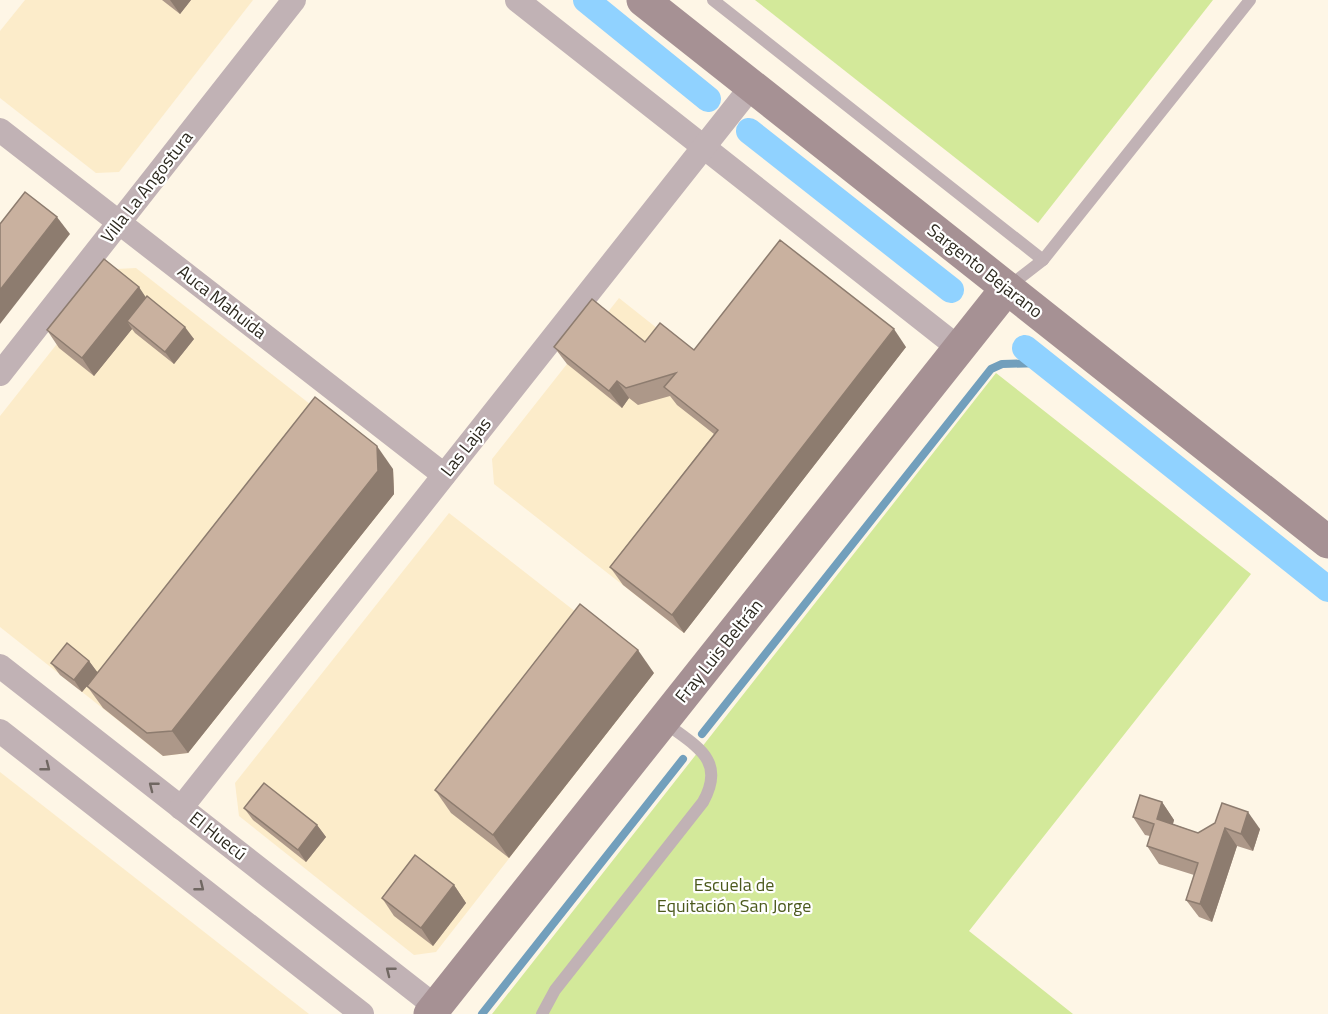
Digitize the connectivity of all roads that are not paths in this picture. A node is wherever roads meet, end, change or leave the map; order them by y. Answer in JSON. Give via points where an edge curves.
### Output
{"nodes":[{"id":1,"x":294,"y":0,"type":"edge"},
{"id":2,"x":517,"y":0,"type":"edge"},
{"id":3,"x":643,"y":0,"type":"edge"},
{"id":4,"x":713,"y":0,"type":"edge"},
{"id":5,"x":1250,"y":0,"type":"edge"},
{"id":6,"x":752,"y":86,"type":"junction"},
{"id":7,"x":0,"y":130,"type":"edge"},
{"id":8,"x":703,"y":147,"type":"junction"},
{"id":9,"x":119,"y":222,"type":"junction"},
{"id":10,"x":1043,"y":260,"type":"junction"},
{"id":11,"x":1007,"y":288,"type":"junction"},
{"id":12,"x":960,"y":349,"type":"junction"},
{"id":13,"x":0,"y":374,"type":"edge"},
{"id":14,"x":444,"y":476,"type":"junction"},
{"id":15,"x":1328,"y":542,"type":"edge"},
{"id":16,"x":0,"y":666,"type":"edge"},
{"id":17,"x":663,"y":721,"type":"junction"},
{"id":18,"x":0,"y":731,"type":"edge"},
{"id":19,"x":181,"y":808,"type":"junction"},
{"id":20,"x":433,"y":1010,"type":"edge"},
{"id":21,"x":362,"y":1014,"type":"edge"},
{"id":22,"x":542,"y":1014,"type":"edge"}],
"edges":[{"from":1,"to":9,"type":"street","name":"Villa La Angostura"},
{"from":2,"to":8,"type":"street"},
{"from":3,"to":6,"type":"street","name":"Sargento Bejarano"},
{"from":4,"to":10,"type":"lane"},
{"from":5,"to":10,"type":"lane"},
{"from":6,"to":8,"type":"street","name":"Las Lajas"},
{"from":6,"to":11,"type":"street","name":"Sargento Bejarano"},
{"from":7,"to":9,"type":"street","name":"Auca Mahuida"},
{"from":8,"to":12,"type":"street"},
{"from":8,"to":14,"type":"street","name":"Las Lajas"},
{"from":9,"to":13,"type":"street","name":"Villa La Angostura"},
{"from":9,"to":14,"type":"street","name":"Auca Mahuida"},
{"from":10,"to":11,"type":"lane"},
{"from":11,"to":12,"type":"street","name":"Fray Luis Beltrán"},
{"from":11,"to":15,"type":"street","name":"Sargento Bejarano"},
{"from":12,"to":17,"type":"street","name":"Fray Luis Beltrán"},
{"from":14,"to":19,"type":"street","name":"Las Lajas"},
{"from":19,"to":16,"type":"street","name":"El Huecú","one_way":true},
{"from":17,"to":20,"type":"street","name":"Fray Luis Beltrán"},
{"from":17,"to":22,"type":"lane","via":[[706,756],[713,774],[708,793],[555,990]]},
{"from":18,"to":21,"type":"street","one_way":true},
{"from":20,"to":19,"type":"street","name":"El Huecú","one_way":true}]}
